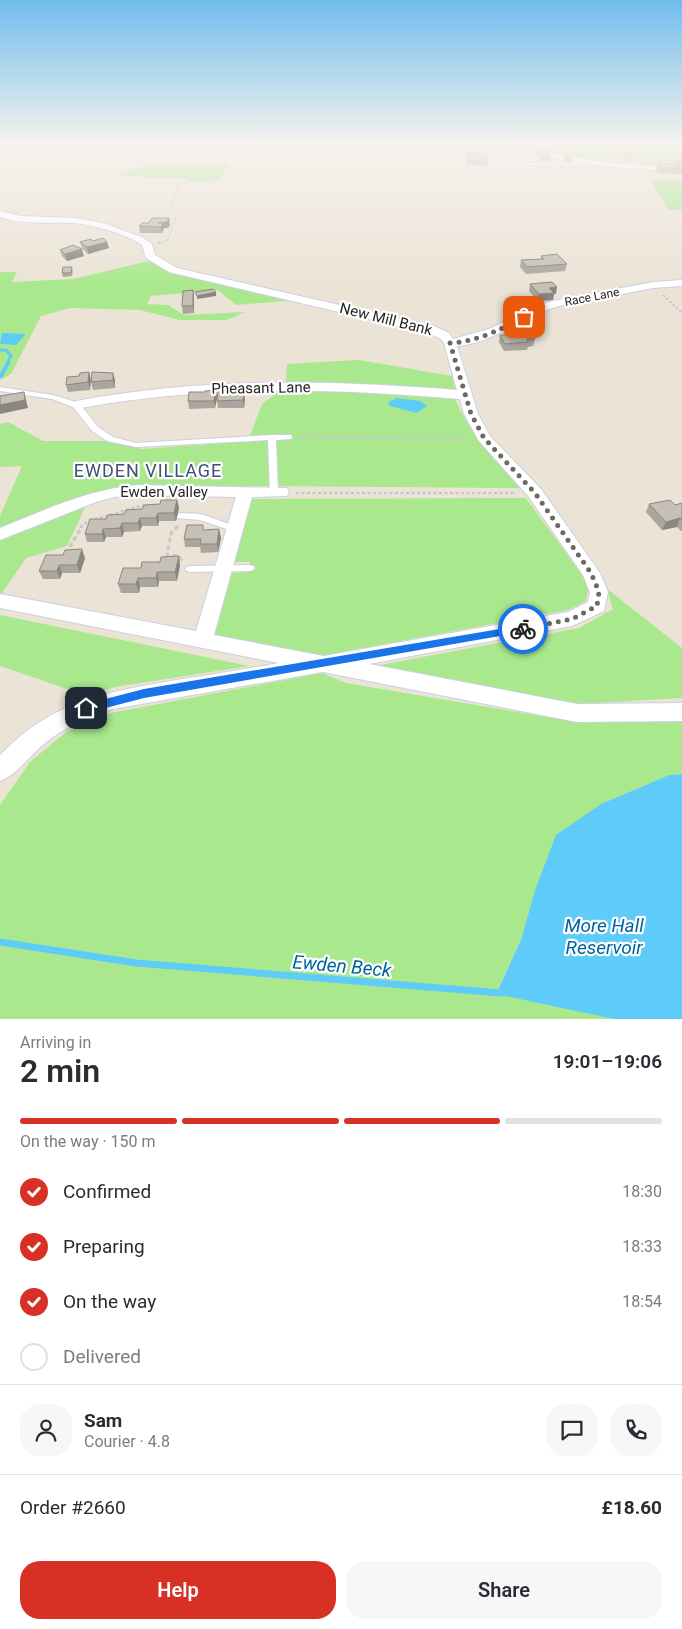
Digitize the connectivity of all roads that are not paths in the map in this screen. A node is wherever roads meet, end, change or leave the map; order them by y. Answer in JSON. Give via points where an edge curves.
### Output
{"nodes":[{"id":1,"x":0,"y":214,"type":"edge"},
{"id":2,"x":682,"y":283,"type":"edge"},
{"id":3,"x":450,"y":343,"type":"junction"},
{"id":4,"x":0,"y":389,"type":"edge"},
{"id":5,"x":466,"y":395,"type":"junction"},
{"id":6,"x":76,"y":405,"type":"junction"},
{"id":7,"x":272,"y":437,"type":"junction"},
{"id":8,"x":288,"y":437,"type":"road end"},
{"id":9,"x":245,"y":492,"type":"junction"},
{"id":10,"x":278,"y":492,"type":"joint"},
{"id":11,"x":180,"y":516,"type":"road end"},
{"id":12,"x":235,"y":529,"type":"junction"},
{"id":13,"x":0,"y":534,"type":"edge"},
{"id":14,"x":250,"y":568,"type":"dead end"},
{"id":15,"x":190,"y":570,"type":"road end"},
{"id":16,"x":223,"y":570,"type":"junction"},
{"id":17,"x":0,"y":601,"type":"edge"},
{"id":18,"x":202,"y":641,"type":"junction"},
{"id":19,"x":319,"y":664,"type":"junction"},
{"id":20,"x":682,"y":712,"type":"edge"},
{"id":21,"x":0,"y":771,"type":"edge"}],
"edges":[{"from":1,"to":3,"type":"street","name":"New Mill Bank","via":[[38,221],[85,221],[141,240],[150,256],[172,270],[432,330],[445,336]]},
{"from":2,"to":3,"type":"street","name":"Race Lane","via":[[653,285],[557,303],[493,332]]},
{"from":3,"to":5,"type":"street","name":"New Mill Bank"},
{"from":4,"to":6,"type":"lane","via":[[53,397]]},
{"from":5,"to":6,"type":"street","name":"Pheasant Lane","via":[[414,390],[271,387],[139,394]]},
{"from":5,"to":19,"type":"street","name":"New Mill Bank","via":[[471,414],[484,438],[535,493],[591,573],[599,592],[597,606],[572,619]]},
{"from":6,"to":7,"type":"lane","via":[[95,429],[110,438],[136,445]]},
{"from":7,"to":8,"type":"lane"},
{"from":7,"to":10,"type":"lane"},
{"from":9,"to":10,"type":"street","name":"Ewden Valley"},
{"from":9,"to":12,"type":"street"},
{"from":9,"to":13,"type":"street","name":"Ewden Valley","via":[[114,492]]},
{"from":11,"to":12,"type":"lane","via":[[202,517]]},
{"from":12,"to":16,"type":"street"},
{"from":14,"to":16,"type":"lane"},
{"from":15,"to":16,"type":"lane"},
{"from":16,"to":18,"type":"street"},
{"from":17,"to":18,"type":"street"},
{"from":18,"to":19,"type":"street"},
{"from":19,"to":20,"type":"street","via":[[577,714]]},
{"from":19,"to":21,"type":"street","name":"New Mill Bank","via":[[144,694],[86,708],[43,729]]}]}
